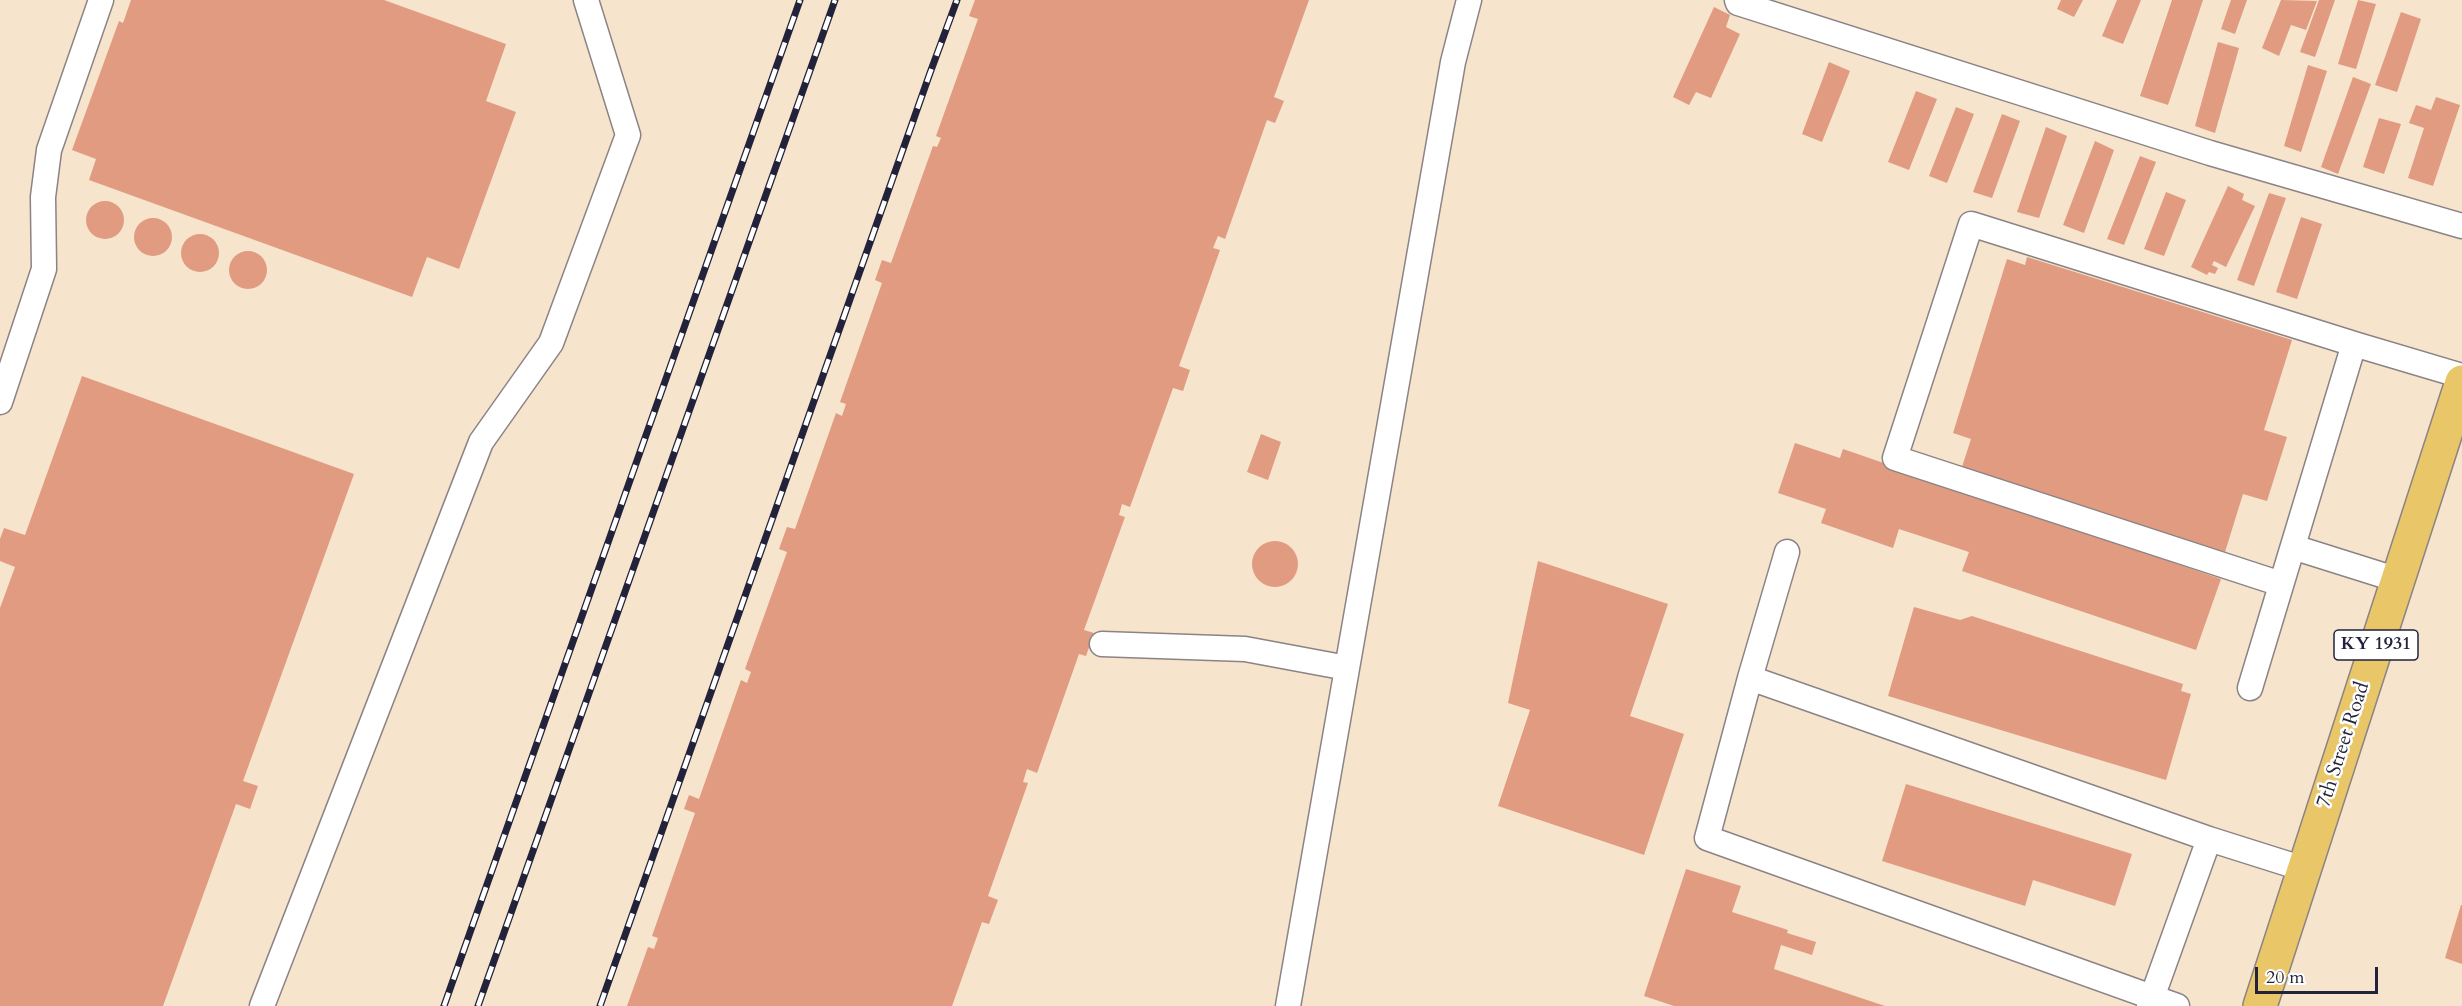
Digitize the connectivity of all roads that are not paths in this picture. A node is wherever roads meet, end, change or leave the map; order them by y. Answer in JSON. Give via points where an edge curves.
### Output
{"nodes":[{"id":1,"x":102,"y":0,"type":"edge"},
{"id":2,"x":586,"y":0,"type":"edge"},
{"id":3,"x":1469,"y":0,"type":"edge"},
{"id":4,"x":1737,"y":0,"type":"edge"},
{"id":5,"x":2462,"y":226,"type":"edge"},
{"id":6,"x":2354,"y":344,"type":"junction"},
{"id":7,"x":2462,"y":376,"type":"edge"},
{"id":8,"x":2462,"y":382,"type":"edge"},
{"id":9,"x":0,"y":402,"type":"edge"},
{"id":10,"x":2293,"y":547,"type":"junction"},
{"id":11,"x":1787,"y":552,"type":"dead end"},
{"id":12,"x":2398,"y":580,"type":"junction"},
{"id":13,"x":2281,"y":584,"type":"junction"},
{"id":14,"x":1102,"y":644,"type":"dead end"},
{"id":15,"x":1347,"y":668,"type":"junction"},
{"id":16,"x":1750,"y":678,"type":"junction"},
{"id":17,"x":2250,"y":688,"type":"dead end"},
{"id":18,"x":2209,"y":839,"type":"junction"},
{"id":19,"x":2304,"y":869,"type":"junction"},
{"id":20,"x":2150,"y":1001,"type":"edge"},
{"id":21,"x":262,"y":1006,"type":"edge"},
{"id":22,"x":1288,"y":1006,"type":"edge"},
{"id":23,"x":2177,"y":1006,"type":"edge"},
{"id":24,"x":2260,"y":1006,"type":"edge"}],
"edges":[{"from":1,"to":9,"type":"lane","via":[[49,150],[43,197],[44,269]]},
{"from":2,"to":21,"type":"lane","via":[[628,135],[551,343],[481,442]]},
{"from":3,"to":15,"type":"lane","via":[[1453,62]]},
{"from":4,"to":5,"type":"lane","via":[[2198,149]]},
{"from":6,"to":7,"type":"lane"},
{"from":6,"to":10,"type":"lane"},
{"from":6,"to":13,"type":"lane","via":[[1971,224],[1895,458]]},
{"from":8,"to":12,"type":"main road","name":"7th Street Road","number":"KY 1931"},
{"from":10,"to":12,"type":"lane"},
{"from":10,"to":13,"type":"lane"},
{"from":11,"to":16,"type":"lane"},
{"from":12,"to":19,"type":"main road","name":"7th Street Road","number":"KY 1931"},
{"from":13,"to":17,"type":"lane"},
{"from":14,"to":15,"type":"lane","via":[[1245,649]]},
{"from":15,"to":22,"type":"lane"},
{"from":16,"to":18,"type":"lane"},
{"from":16,"to":20,"type":"lane","via":[[1707,838]]},
{"from":18,"to":19,"type":"lane"},
{"from":18,"to":20,"type":"lane"},
{"from":19,"to":24,"type":"main road","name":"7th Street Road","number":"KY 1931"},
{"from":20,"to":23,"type":"lane"}]}
